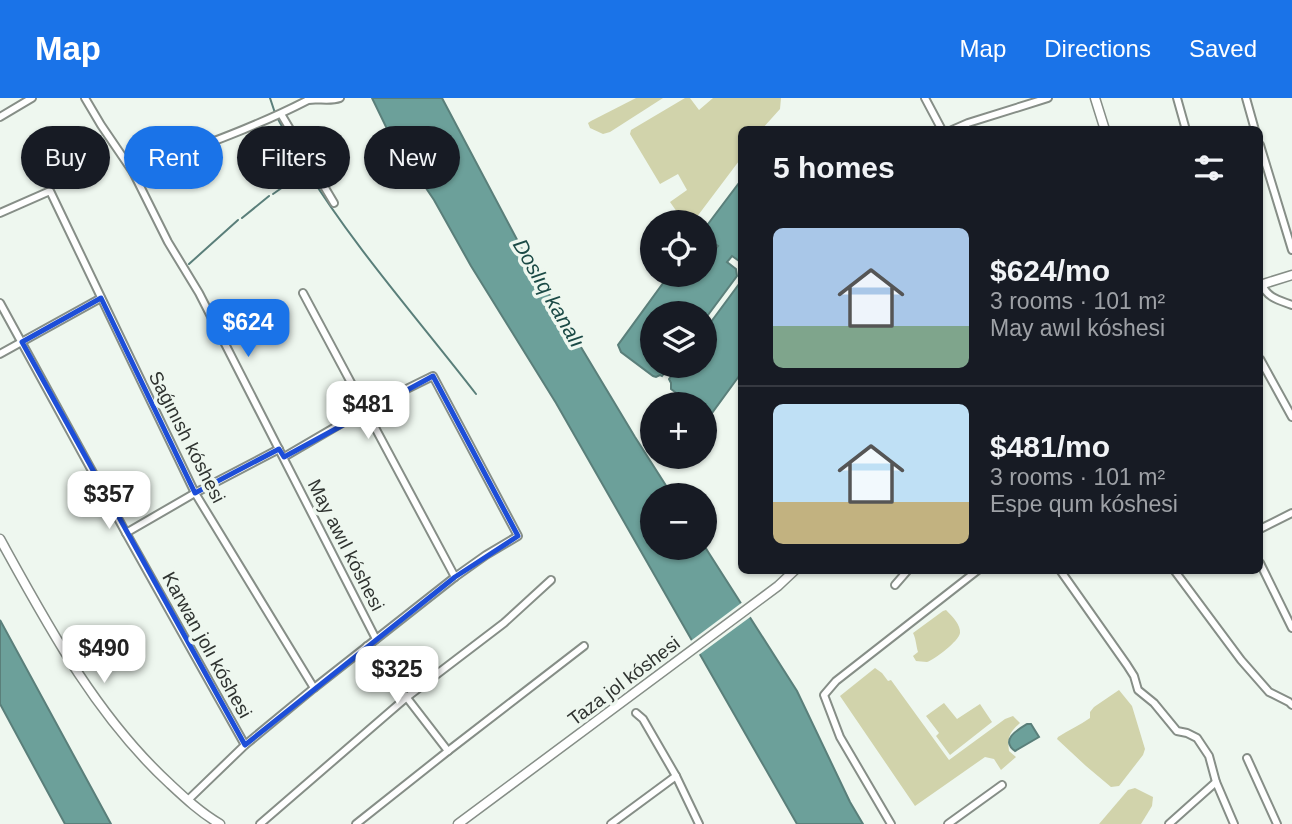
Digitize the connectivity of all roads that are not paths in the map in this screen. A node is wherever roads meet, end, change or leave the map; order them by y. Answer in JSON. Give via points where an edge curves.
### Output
{"nodes":[{"id":1,"x":32,"y":98,"type":"edge"},
{"id":2,"x":85,"y":98,"type":"edge"},
{"id":3,"x":340,"y":98,"type":"edge"},
{"id":4,"x":925,"y":98,"type":"edge"},
{"id":5,"x":1048,"y":98,"type":"edge"},
{"id":6,"x":1095,"y":98,"type":"edge"},
{"id":7,"x":1177,"y":98,"type":"edge"},
{"id":8,"x":1245,"y":98,"type":"edge"},
{"id":9,"x":281,"y":114,"type":"junction"},
{"id":10,"x":0,"y":117,"type":"edge"},
{"id":11,"x":940,"y":126,"type":"edge"},
{"id":12,"x":961,"y":126,"type":"edge"},
{"id":13,"x":1104,"y":126,"type":"edge"},
{"id":14,"x":1185,"y":126,"type":"edge"},
{"id":15,"x":1254,"y":126,"type":"edge"},
{"id":16,"x":223,"y":137,"type":"edge"},
{"id":17,"x":1263,"y":155,"type":"edge"},
{"id":18,"x":124,"y":158,"type":"edge"},
{"id":19,"x":142,"y":189,"type":"edge"},
{"id":20,"x":334,"y":203,"type":"dead end"},
{"id":21,"x":0,"y":213,"type":"edge"},
{"id":22,"x":1292,"y":250,"type":"edge"},
{"id":23,"x":1292,"y":275,"type":"edge"},
{"id":24,"x":1263,"y":284,"type":"edge"},
{"id":25,"x":1263,"y":289,"type":"edge"},
{"id":26,"x":303,"y":293,"type":"dead end"},
{"id":27,"x":101,"y":298,"type":"junction"},
{"id":28,"x":0,"y":303,"type":"edge"},
{"id":29,"x":1292,"y":305,"type":"edge"},
{"id":30,"x":22,"y":342,"type":"junction"},
{"id":31,"x":0,"y":354,"type":"edge"},
{"id":32,"x":1263,"y":364,"type":"edge"},
{"id":33,"x":366,"y":409,"type":"junction"},
{"id":34,"x":1292,"y":417,"type":"edge"},
{"id":35,"x":279,"y":449,"type":"junction"},
{"id":36,"x":284,"y":457,"type":"junction"},
{"id":37,"x":195,"y":493,"type":"junction"},
{"id":38,"x":1292,"y":513,"type":"edge"},
{"id":39,"x":1263,"y":528,"type":"edge"},
{"id":40,"x":126,"y":533,"type":"junction"},
{"id":41,"x":0,"y":539,"type":"edge"},
{"id":42,"x":1263,"y":570,"type":"edge"},
{"id":43,"x":792,"y":574,"type":"edge"},
{"id":44,"x":905,"y":574,"type":"edge"},
{"id":45,"x":973,"y":574,"type":"edge"},
{"id":46,"x":1063,"y":574,"type":"edge"},
{"id":47,"x":1177,"y":574,"type":"edge"},
{"id":48,"x":455,"y":577,"type":"junction"},
{"id":49,"x":551,"y":580,"type":"dead end"},
{"id":50,"x":895,"y":585,"type":"dead end"},
{"id":51,"x":1291,"y":624,"type":"edge"},
{"id":52,"x":376,"y":639,"type":"junction"},
{"id":53,"x":367,"y":646,"type":"junction"},
{"id":54,"x":584,"y":646,"type":"dead end"},
{"id":55,"x":314,"y":688,"type":"junction"},
{"id":56,"x":407,"y":697,"type":"junction"},
{"id":57,"x":1292,"y":705,"type":"edge"},
{"id":58,"x":636,"y":713,"type":"dead end"},
{"id":59,"x":245,"y":745,"type":"junction"},
{"id":60,"x":448,"y":751,"type":"junction"},
{"id":61,"x":1247,"y":758,"type":"dead end"},
{"id":62,"x":676,"y":776,"type":"junction"},
{"id":63,"x":1216,"y":782,"type":"junction"},
{"id":64,"x":1002,"y":785,"type":"dead end"},
{"id":65,"x":188,"y":800,"type":"junction"},
{"id":66,"x":220,"y":824,"type":"edge"},
{"id":67,"x":260,"y":824,"type":"edge"},
{"id":68,"x":356,"y":824,"type":"edge"},
{"id":69,"x":458,"y":824,"type":"edge"},
{"id":70,"x":611,"y":824,"type":"edge"},
{"id":71,"x":699,"y":824,"type":"edge"},
{"id":72,"x":891,"y":824,"type":"edge"},
{"id":73,"x":948,"y":824,"type":"edge"},
{"id":74,"x":1169,"y":824,"type":"edge"},
{"id":75,"x":1234,"y":824,"type":"edge"},
{"id":76,"x":1277,"y":824,"type":"edge"}],
"edges":[{"from":1,"to":10,"type":"street"},
{"from":2,"to":18,"type":"street","name":"May awıl kóshesi"},
{"from":3,"to":9,"type":"street","via":[[311,99]]},
{"from":4,"to":11,"type":"street"},
{"from":5,"to":12,"type":"street"},
{"from":6,"to":13,"type":"main road"},
{"from":7,"to":14,"type":"street"},
{"from":8,"to":15,"type":"street"},
{"from":9,"to":16,"type":"street"},
{"from":9,"to":20,"type":"street"},
{"from":17,"to":22,"type":"street"},
{"from":19,"to":35,"type":"street","name":"May awıl kóshesi"},
{"from":21,"to":27,"type":"street","name":"Saǵınısh kóshesi","via":[[50,191]]},
{"from":23,"to":24,"type":"main road"},
{"from":25,"to":29,"type":"street"},
{"from":26,"to":33,"type":"street"},
{"from":27,"to":30,"type":"street"},
{"from":27,"to":37,"type":"street","name":"Saǵınısh kóshesi"},
{"from":28,"to":30,"type":"street","name":"Karwan jolı kóshesi"},
{"from":30,"to":31,"type":"street"},
{"from":30,"to":40,"type":"street","name":"Karwan jolı kóshesi"},
{"from":32,"to":34,"type":"street"},
{"from":33,"to":36,"type":"street"},
{"from":33,"to":48,"type":"street"},
{"from":33,"to":48,"type":"street","via":[[433,376],[518,536]]},
{"from":35,"to":36,"type":"street","name":"May awıl kóshesi"},
{"from":35,"to":37,"type":"street"},
{"from":36,"to":52,"type":"street","name":"May awıl kóshesi"},
{"from":37,"to":40,"type":"street"},
{"from":37,"to":55,"type":"street","name":"Saǵınısh kóshesi"},
{"from":38,"to":39,"type":"street"},
{"from":40,"to":59,"type":"street","name":"Karwan jolı kóshesi"},
{"from":41,"to":65,"type":"main road","via":[[34,602],[111,721],[148,764]]},
{"from":42,"to":51,"type":"street"},
{"from":43,"to":69,"type":"main road","name":"Taza jol kóshesi"},
{"from":44,"to":50,"type":"street"},
{"from":45,"to":72,"type":"street","via":[[824,695],[840,737]]},
{"from":46,"to":63,"type":"street","via":[[1128,665],[1138,690],[1177,731],[1197,738],[1209,756]]},
{"from":47,"to":57,"type":"street","via":[[1260,682]]},
{"from":48,"to":52,"type":"street"},
{"from":49,"to":56,"type":"street","via":[[504,623]]},
{"from":52,"to":53,"type":"street"},
{"from":53,"to":55,"type":"street"},
{"from":53,"to":56,"type":"street"},
{"from":54,"to":60,"type":"street"},
{"from":55,"to":59,"type":"street"},
{"from":56,"to":60,"type":"street"},
{"from":56,"to":67,"type":"street"},
{"from":58,"to":62,"type":"street"},
{"from":59,"to":65,"type":"street"},
{"from":60,"to":68,"type":"street"},
{"from":61,"to":76,"type":"street"},
{"from":62,"to":70,"type":"street"},
{"from":62,"to":71,"type":"street"},
{"from":63,"to":74,"type":"street"},
{"from":63,"to":75,"type":"street"},
{"from":64,"to":73,"type":"street"},
{"from":65,"to":66,"type":"main road"}]}
